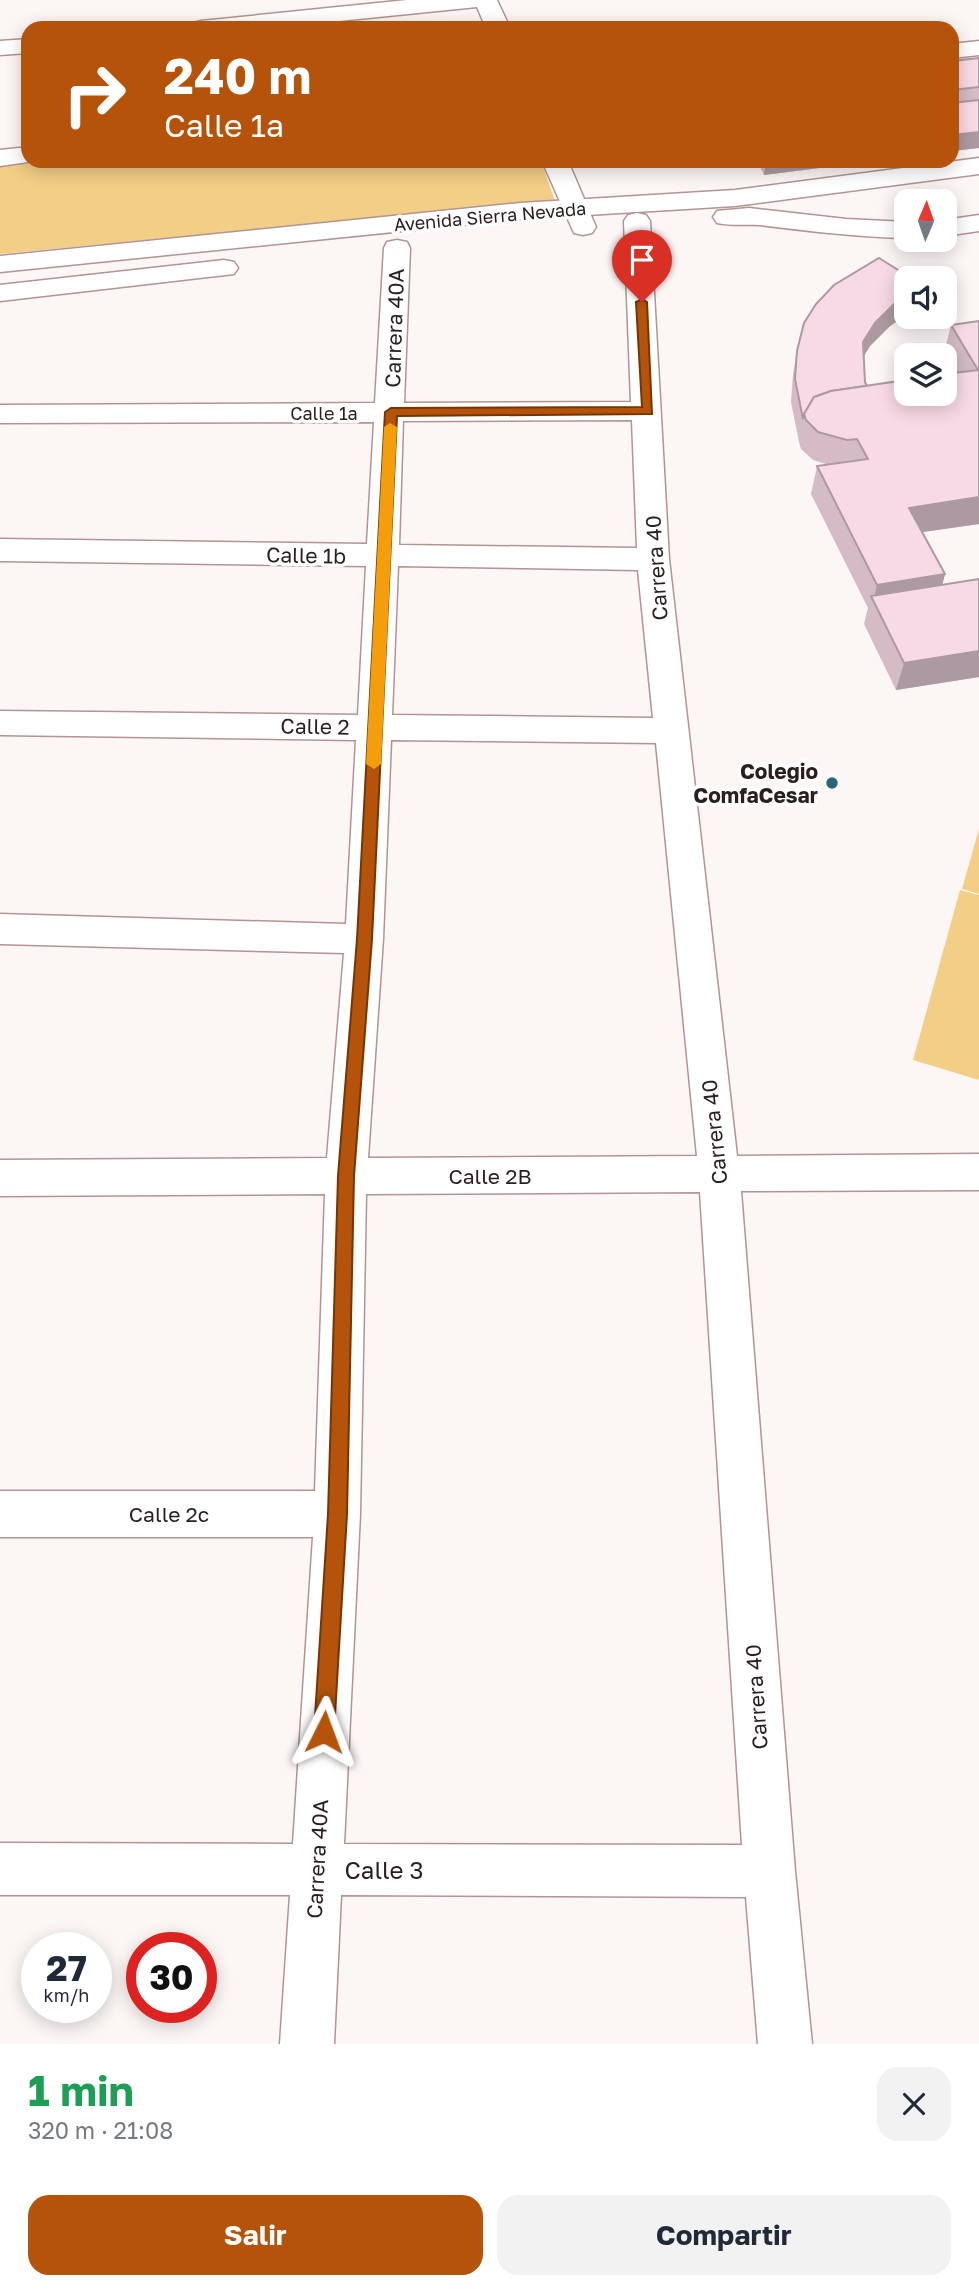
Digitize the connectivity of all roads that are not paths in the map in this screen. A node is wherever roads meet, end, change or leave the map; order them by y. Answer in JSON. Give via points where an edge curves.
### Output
{"nodes":[{"id":1,"x":476,"y":0,"type":"edge"},
{"id":2,"x":485,"y":0,"type":"edge"},
{"id":3,"x":270,"y":21,"type":"edge"},
{"id":4,"x":495,"y":21,"type":"edge"},
{"id":5,"x":21,"y":46,"type":"edge"},
{"id":6,"x":0,"y":48,"type":"edge"},
{"id":7,"x":979,"y":48,"type":"edge"},
{"id":8,"x":959,"y":50,"type":"edge"},
{"id":9,"x":21,"y":156,"type":"edge"},
{"id":10,"x":0,"y":158,"type":"edge"},
{"id":11,"x":979,"y":166,"type":"edge"},
{"id":12,"x":558,"y":168,"type":"edge"},
{"id":13,"x":579,"y":217,"type":"junction"},
{"id":14,"x":637,"y":221,"type":"junction"},
{"id":15,"x":979,"y":223,"type":"edge"},
{"id":16,"x":957,"y":226,"type":"edge"},
{"id":17,"x":894,"y":229,"type":"edge"},
{"id":18,"x":397,"y":248,"type":"junction"},
{"id":19,"x":328,"y":256,"type":"dead end"},
{"id":20,"x":0,"y":264,"type":"edge"},
{"id":21,"x":246,"y":265,"type":"dead end"},
{"id":22,"x":0,"y":293,"type":"edge"},
{"id":23,"x":648,"y":411,"type":"junction"},
{"id":24,"x":391,"y":412,"type":"junction"},
{"id":25,"x":0,"y":414,"type":"edge"},
{"id":26,"x":0,"y":550,"type":"edge"},
{"id":27,"x":384,"y":556,"type":"junction"},
{"id":28,"x":653,"y":559,"type":"junction"},
{"id":29,"x":0,"y":723,"type":"edge"},
{"id":30,"x":376,"y":727,"type":"junction"},
{"id":31,"x":672,"y":730,"type":"junction"},
{"id":32,"x":0,"y":929,"type":"edge"},
{"id":33,"x":364,"y":939,"type":"junction"},
{"id":34,"x":979,"y":1172,"type":"edge"},
{"id":35,"x":719,"y":1174,"type":"junction"},
{"id":36,"x":346,"y":1176,"type":"junction"},
{"id":37,"x":0,"y":1178,"type":"edge"},
{"id":38,"x":0,"y":1514,"type":"edge"},
{"id":39,"x":337,"y":1514,"type":"junction"},
{"id":40,"x":0,"y":1868,"type":"edge"},
{"id":41,"x":316,"y":1869,"type":"junction"},
{"id":42,"x":769,"y":1871,"type":"junction"},
{"id":43,"x":307,"y":2044,"type":"edge"},
{"id":44,"x":785,"y":2044,"type":"edge"}],
"edges":[{"from":1,"to":3,"type":"street"},
{"from":2,"to":4,"type":"street"},
{"from":5,"to":6,"type":"street"},
{"from":7,"to":8,"type":"street"},
{"from":9,"to":10,"type":"street"},
{"from":11,"to":13,"type":"street","name":"Avenida Sierra Nevada"},
{"from":12,"to":13,"type":"street"},
{"from":13,"to":14,"type":"street","name":"Avenida Sierra Nevada"},
{"from":13,"to":18,"type":"street","name":"Avenida Sierra Nevada"},
{"from":13,"to":20,"type":"street","name":"Avenida Sierra Nevada"},
{"from":14,"to":17,"type":"street","name":"Avenida Sierra Nevada","via":[[749,216]]},
{"from":14,"to":23,"type":"street","name":"Carrera 40"},
{"from":15,"to":16,"type":"street"},
{"from":18,"to":19,"type":"street","name":"Avenida Sierra Nevada"},
{"from":18,"to":24,"type":"street","name":"Carrera 40A"},
{"from":21,"to":22,"type":"street"},
{"from":23,"to":24,"type":"street","name":"Calle 1a"},
{"from":23,"to":28,"type":"street","name":"Carrera 40"},
{"from":24,"to":25,"type":"street","name":"Calle 1a"},
{"from":24,"to":27,"type":"street","name":"Carrera 40A"},
{"from":26,"to":27,"type":"street","name":"Calle 1b"},
{"from":27,"to":28,"type":"street","name":"Calle 1b"},
{"from":27,"to":30,"type":"street","name":"Carrera 40A"},
{"from":28,"to":31,"type":"street","name":"Carrera 40"},
{"from":29,"to":30,"type":"street","name":"Calle 2"},
{"from":30,"to":31,"type":"street","name":"Calle 2"},
{"from":30,"to":33,"type":"street","name":"Carrera 40A"},
{"from":31,"to":35,"type":"street","name":"Carrera 40"},
{"from":32,"to":33,"type":"street"},
{"from":33,"to":36,"type":"street","name":"Carrera 40A"},
{"from":34,"to":35,"type":"street","name":"Calle 2B"},
{"from":35,"to":36,"type":"street","name":"Calle 2B"},
{"from":35,"to":42,"type":"street","name":"Carrera 40"},
{"from":36,"to":37,"type":"street","name":"Calle 2B"},
{"from":36,"to":39,"type":"street","name":"Carrera 40A"},
{"from":38,"to":39,"type":"street","name":"Calle 2c"},
{"from":39,"to":41,"type":"street","name":"Carrera 40A"},
{"from":40,"to":41,"type":"street","name":"Calle 3"},
{"from":41,"to":42,"type":"street","name":"Calle 3"},
{"from":41,"to":43,"type":"street","name":"Carrera 40A"},
{"from":42,"to":44,"type":"street","name":"Carrera 40"}]}
